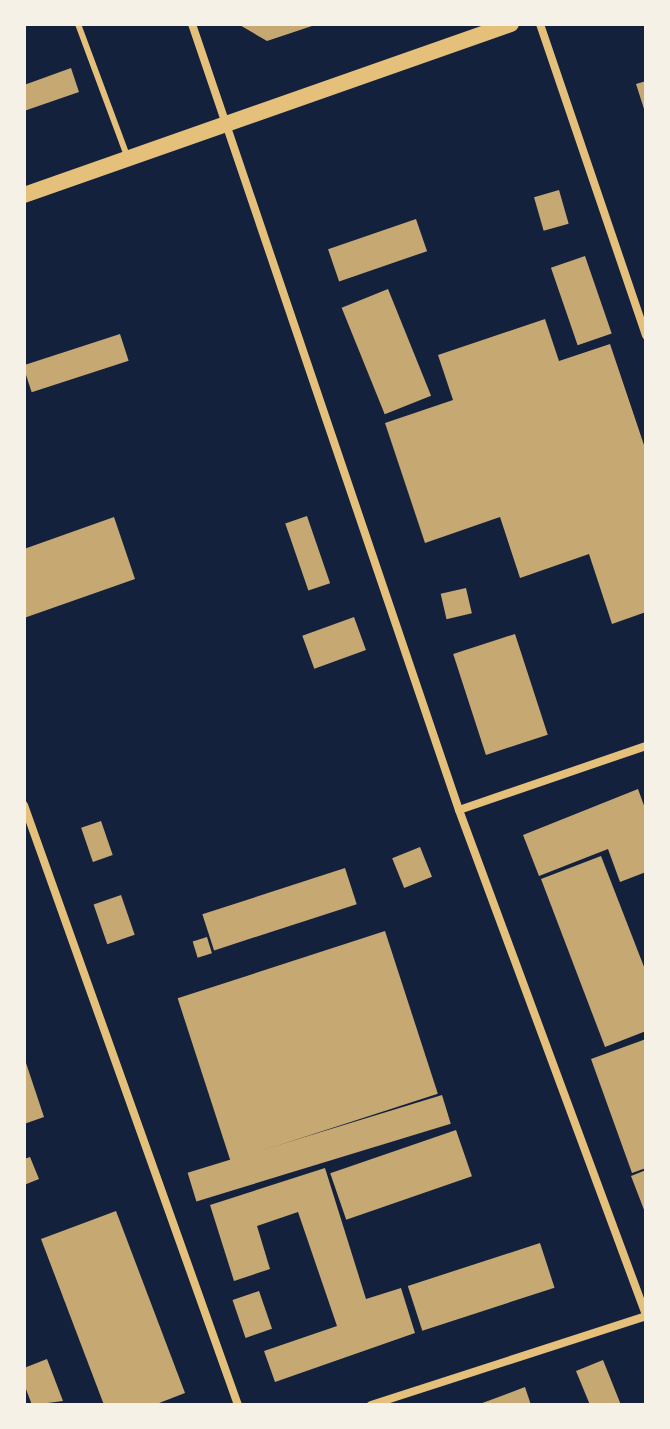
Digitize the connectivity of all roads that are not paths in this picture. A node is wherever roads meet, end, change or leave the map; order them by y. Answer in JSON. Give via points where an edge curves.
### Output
{"nodes":[{"id":1,"x":78,"y":24,"type":"edge"},
{"id":2,"x":192,"y":24,"type":"edge"},
{"id":3,"x":511,"y":24,"type":"edge"},
{"id":4,"x":540,"y":24,"type":"edge"},
{"id":5,"x":227,"y":124,"type":"junction"},
{"id":6,"x":128,"y":159,"type":"junction"},
{"id":7,"x":24,"y":195,"type":"edge"},
{"id":8,"x":646,"y":335,"type":"edge"},
{"id":9,"x":646,"y":746,"type":"edge"},
{"id":10,"x":24,"y":805,"type":"edge"},
{"id":11,"x":459,"y":810,"type":"junction"},
{"id":12,"x":646,"y":1316,"type":"edge"},
{"id":13,"x":238,"y":1405,"type":"edge"},
{"id":14,"x":371,"y":1405,"type":"edge"}],
"edges":[{"from":1,"to":6,"type":"lane"},
{"from":2,"to":5,"type":"street"},
{"from":3,"to":5,"type":"main road"},
{"from":4,"to":8,"type":"street"},
{"from":5,"to":6,"type":"main road"},
{"from":5,"to":11,"type":"street"},
{"from":6,"to":7,"type":"main road"},
{"from":9,"to":11,"type":"street"},
{"from":10,"to":13,"type":"street"},
{"from":11,"to":12,"type":"street"},
{"from":12,"to":14,"type":"street"}]}
